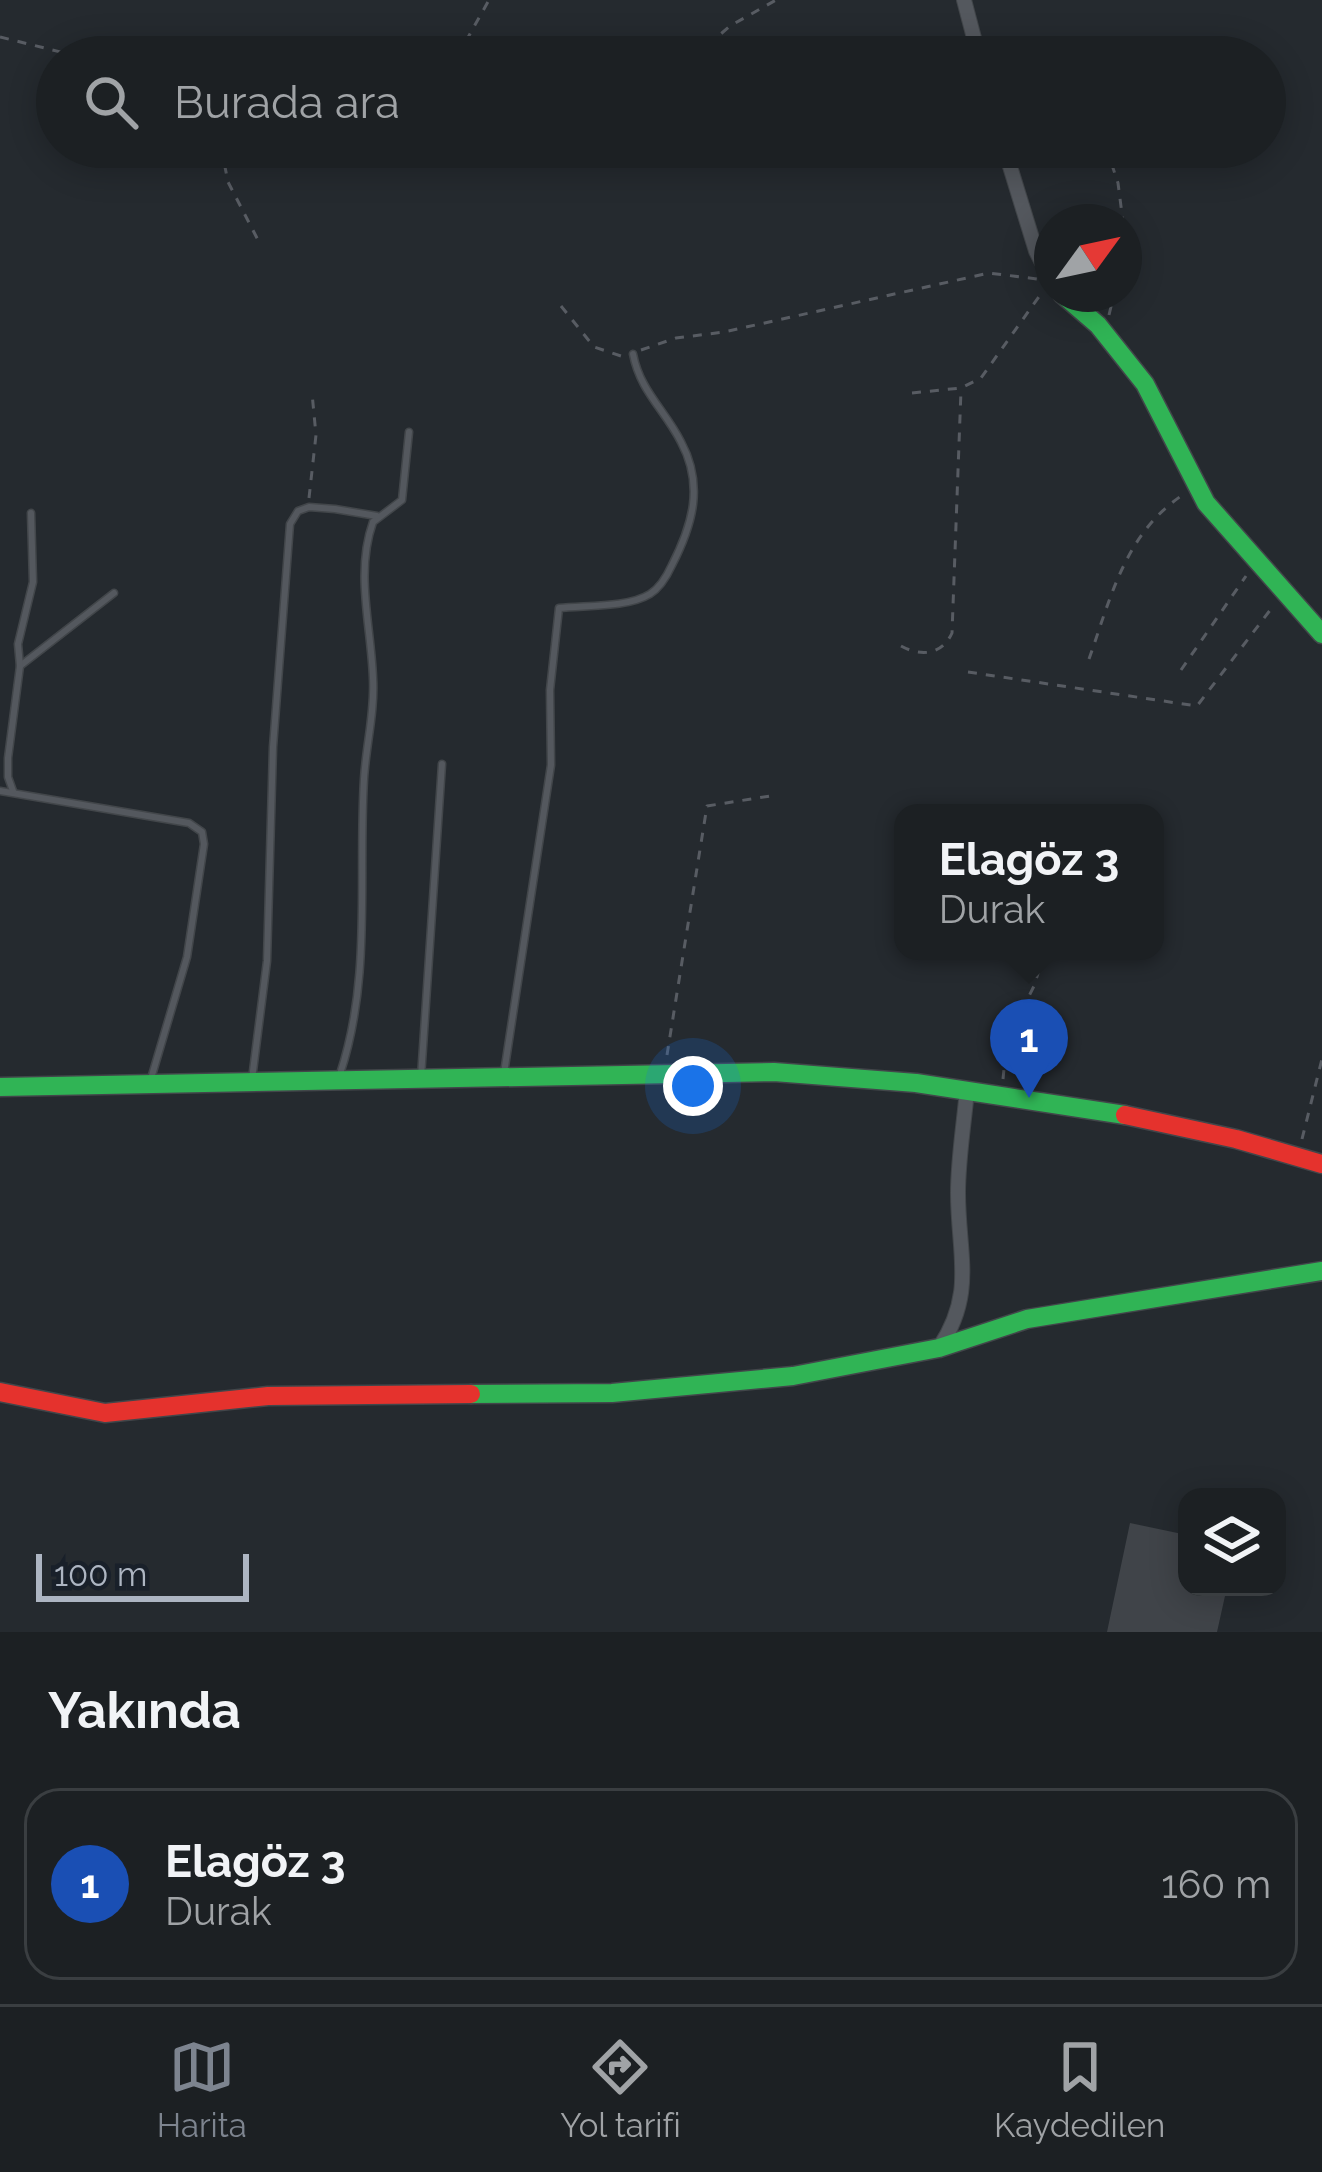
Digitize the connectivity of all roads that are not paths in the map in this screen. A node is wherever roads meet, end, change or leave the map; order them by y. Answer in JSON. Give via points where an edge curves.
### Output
{"nodes":[{"id":1,"x":964,"y":0,"type":"edge"},
{"id":2,"x":973,"y":36,"type":"edge"},
{"id":3,"x":1010,"y":168,"type":"edge"},
{"id":4,"x":1034,"y":244,"type":"edge"},
{"id":5,"x":1082,"y":312,"type":"edge"},
{"id":6,"x":633,"y":354,"type":"road end"},
{"id":7,"x":409,"y":433,"type":"dead end"},
{"id":8,"x":32,"y":513,"type":"dead end"},
{"id":9,"x":377,"y":517,"type":"junction"},
{"id":10,"x":114,"y":593,"type":"dead end"},
{"id":11,"x":1322,"y":634,"type":"edge"},
{"id":12,"x":20,"y":666,"type":"junction"},
{"id":13,"x":442,"y":764,"type":"dead end"},
{"id":14,"x":13,"y":790,"type":"junction"},
{"id":15,"x":0,"y":791,"type":"edge"},
{"id":16,"x":503,"y":1078,"type":"junction"},
{"id":17,"x":421,"y":1081,"type":"junction"},
{"id":18,"x":338,"y":1082,"type":"junction"},
{"id":19,"x":251,"y":1083,"type":"junction"},
{"id":20,"x":149,"y":1086,"type":"junction"},
{"id":21,"x":0,"y":1088,"type":"edge"},
{"id":22,"x":967,"y":1090,"type":"junction"},
{"id":23,"x":1322,"y":1164,"type":"edge"},
{"id":24,"x":1322,"y":1271,"type":"edge"},
{"id":25,"x":939,"y":1348,"type":"junction"},
{"id":26,"x":0,"y":1392,"type":"edge"}],
"edges":[{"from":1,"to":2,"type":"street"},
{"from":3,"to":4,"type":"street"},
{"from":5,"to":11,"type":"street","via":[[1145,384],[1196,488]]},
{"from":6,"to":16,"type":"lane","via":[[643,386],[691,464],[692,520],[653,592],[559,608],[551,765]]},
{"from":7,"to":9,"type":"lane","via":[[404,494]]},
{"from":8,"to":12,"type":"lane","via":[[34,566]]},
{"from":9,"to":18,"type":"lane","via":[[365,560],[374,706],[364,780],[363,927],[350,1046]]},
{"from":9,"to":19,"type":"lane","via":[[309,507],[290,524],[267,962]]},
{"from":10,"to":12,"type":"lane"},
{"from":12,"to":14,"type":"lane","via":[[8,758]]},
{"from":13,"to":17,"type":"lane"},
{"from":14,"to":15,"type":"lane"},
{"from":14,"to":20,"type":"lane","via":[[202,832],[187,957]]},
{"from":16,"to":17,"type":"street"},
{"from":16,"to":22,"type":"street","via":[[840,1074]]},
{"from":17,"to":18,"type":"street"},
{"from":18,"to":19,"type":"street"},
{"from":19,"to":20,"type":"street"},
{"from":20,"to":21,"type":"street"},
{"from":22,"to":23,"type":"street","via":[[1159,1120]]},
{"from":22,"to":25,"type":"street","via":[[958,1193],[964,1286]]},
{"from":24,"to":25,"type":"street","via":[[1028,1319]]},
{"from":25,"to":26,"type":"street","via":[[794,1376],[612,1393],[268,1396],[105,1413]]}]}
